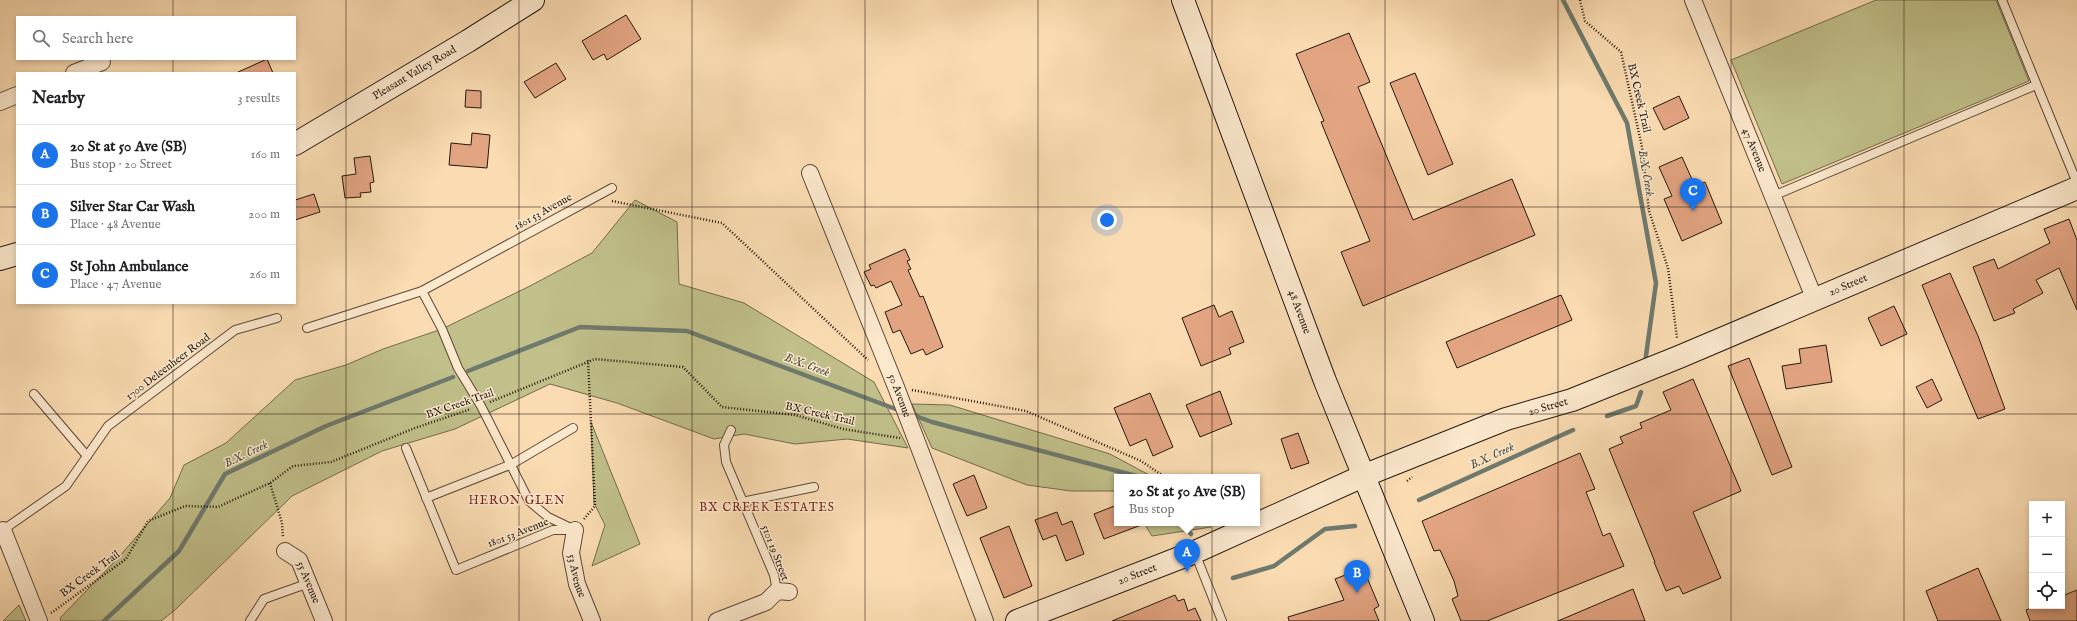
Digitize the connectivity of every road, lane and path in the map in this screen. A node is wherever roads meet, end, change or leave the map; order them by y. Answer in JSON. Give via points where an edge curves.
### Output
{"nodes":[{"id":1,"x":533,"y":0,"type":"edge"},
{"id":2,"x":1183,"y":0,"type":"edge"},
{"id":3,"x":1580,"y":0,"type":"edge"},
{"id":4,"x":1693,"y":0,"type":"edge"},
{"id":5,"x":2002,"y":0,"type":"edge"},
{"id":6,"x":102,"y":62,"type":"dead end"},
{"id":7,"x":77,"y":72,"type":"edge"},
{"id":8,"x":2036,"y":85,"type":"junction"},
{"id":9,"x":16,"y":95,"type":"edge"},
{"id":10,"x":0,"y":102,"type":"edge"},
{"id":11,"x":296,"y":143,"type":"edge"},
{"id":12,"x":810,"y":172,"type":"dead end"},
{"id":13,"x":2077,"y":183,"type":"edge"},
{"id":14,"x":612,"y":188,"type":"dead end"},
{"id":15,"x":2077,"y":188,"type":"edge"},
{"id":16,"x":1773,"y":196,"type":"junction"},
{"id":17,"x":594,"y":198,"type":"junction"},
{"id":18,"x":16,"y":254,"type":"edge"},
{"id":19,"x":0,"y":259,"type":"edge"},
{"id":20,"x":422,"y":291,"type":"junction"},
{"id":21,"x":1815,"y":300,"type":"junction"},
{"id":22,"x":277,"y":318,"type":"dead end"},
{"id":23,"x":307,"y":328,"type":"dead end"},
{"id":24,"x":1679,"y":357,"type":"junction"},
{"id":25,"x":588,"y":360,"type":"junction"},
{"id":26,"x":873,"y":365,"type":"dead end"},
{"id":27,"x":34,"y":394,"type":"dead end"},
{"id":28,"x":898,"y":394,"type":"junction"},
{"id":29,"x":481,"y":406,"type":"junction"},
{"id":30,"x":574,"y":428,"type":"dead end"},
{"id":31,"x":731,"y":430,"type":"dead end"},
{"id":32,"x":914,"y":434,"type":"junction"},
{"id":33,"x":406,"y":448,"type":"dead end"},
{"id":34,"x":87,"y":456,"type":"junction"},
{"id":35,"x":512,"y":464,"type":"junction"},
{"id":36,"x":1160,"y":474,"type":"edge"},
{"id":37,"x":1363,"y":476,"type":"junction"},
{"id":38,"x":270,"y":483,"type":"junction"},
{"id":39,"x":814,"y":487,"type":"dead end"},
{"id":40,"x":426,"y":498,"type":"junction"},
{"id":41,"x":742,"y":502,"type":"junction"},
{"id":42,"x":1260,"y":523,"type":"edge"},
{"id":43,"x":1252,"y":526,"type":"edge"},
{"id":44,"x":3,"y":530,"type":"joint"},
{"id":45,"x":575,"y":530,"type":"junction"},
{"id":46,"x":285,"y":551,"type":"joint"},
{"id":47,"x":1195,"y":552,"type":"junction"},
{"id":48,"x":309,"y":583,"type":"junction"},
{"id":49,"x":783,"y":592,"type":"joint"},
{"id":50,"x":45,"y":619,"type":"edge"},
{"id":51,"x":250,"y":621,"type":"edge"},
{"id":52,"x":324,"y":621,"type":"edge"},
{"id":53,"x":592,"y":621,"type":"edge"},
{"id":54,"x":717,"y":621,"type":"edge"},
{"id":55,"x":985,"y":621,"type":"edge"},
{"id":56,"x":1017,"y":621,"type":"edge"},
{"id":57,"x":1222,"y":621,"type":"edge"},
{"id":58,"x":1423,"y":621,"type":"edge"}],
"edges":[{"from":1,"to":11,"type":"street","name":"Pleasant Valley Road"},
{"from":2,"to":37,"type":"street","name":"48 Avenue","via":[[1324,381]]},
{"from":3,"to":24,"type":"path","name":"BX Creek Trail","via":[[1585,21],[1621,52],[1642,147],[1649,211],[1668,268]]},
{"from":4,"to":16,"type":"street","name":"47 Avenue"},
{"from":5,"to":8,"type":"lane"},
{"from":6,"to":7,"type":"street"},
{"from":8,"to":13,"type":"lane"},
{"from":8,"to":16,"type":"lane"},
{"from":9,"to":10,"type":"street"},
{"from":12,"to":28,"type":"street","name":"50 Avenue"},
{"from":14,"to":17,"type":"lane","name":"1801 53 Avenue"},
{"from":15,"to":21,"type":"street","name":"20 Street"},
{"from":16,"to":21,"type":"street","name":"47 Avenue"},
{"from":17,"to":20,"type":"lane","name":"1801 53 Avenue"},
{"from":17,"to":26,"type":"path","via":[[722,223]]},
{"from":18,"to":19,"type":"street"},
{"from":20,"to":23,"type":"lane","name":"1801 53 Avenue"},
{"from":20,"to":29,"type":"lane","name":"1801 53 Avenue","via":[[458,368]]},
{"from":21,"to":24,"type":"street","name":"20 Street"},
{"from":22,"to":34,"type":"lane","name":"1700 Deleenheer Road","via":[[236,330],[108,426]]},
{"from":24,"to":37,"type":"street","name":"20 Street","via":[[1572,400],[1506,419]]},
{"from":25,"to":29,"type":"path","name":"BX Creek Trail"},
{"from":25,"to":32,"type":"path","name":"BX Creek Trail","via":[[683,367],[722,406],[794,415],[843,429]]},
{"from":25,"to":45,"type":"path","via":[[594,506]]},
{"from":27,"to":34,"type":"lane"},
{"from":28,"to":32,"type":"street","name":"50 Avenue"},
{"from":28,"to":36,"type":"path","via":[[1026,411],[1141,461]]},
{"from":29,"to":35,"type":"lane","name":"1801 53 Avenue"},
{"from":29,"to":38,"type":"path","name":"BX Creek Trail","via":[[415,428],[331,462],[292,466]]},
{"from":30,"to":35,"type":"lane"},
{"from":31,"to":41,"type":"lane","name":"5101 19 Street","via":[[724,445],[726,462]]},
{"from":32,"to":55,"type":"street","name":"50 Avenue"},
{"from":33,"to":40,"type":"lane","name":"1801 53 Avenue"},
{"from":34,"to":44,"type":"lane","name":"1700 Deleenheer Road","via":[[66,486]]},
{"from":35,"to":40,"type":"lane"},
{"from":35,"to":45,"type":"lane","name":"1801 53 Avenue","via":[[529,501],[548,517]]},
{"from":37,"to":42,"type":"street","name":"20 Street"},
{"from":37,"to":58,"type":"street","name":"48 Avenue"},
{"from":38,"to":46,"type":"path","via":[[282,523]]},
{"from":38,"to":50,"type":"path","name":"BX Creek Trail","via":[[218,507],[185,506],[148,521],[126,559]]},
{"from":39,"to":41,"type":"lane"},
{"from":40,"to":45,"type":"lane","name":"1801 53 Avenue","via":[[456,570],[553,530]]},
{"from":41,"to":49,"type":"lane","name":"5101 19 Street"},
{"from":43,"to":47,"type":"street","name":"20 Street"},
{"from":44,"to":50,"type":"street"},
{"from":45,"to":53,"type":"street","name":"53 Avenue","via":[[571,553],[577,584]]},
{"from":46,"to":48,"type":"street","name":"55 Avenue","via":[[299,560]]},
{"from":47,"to":56,"type":"street","name":"20 Street"},
{"from":47,"to":57,"type":"lane"},
{"from":48,"to":51,"type":"lane","via":[[264,599]]},
{"from":48,"to":52,"type":"street","name":"55 Avenue"},
{"from":49,"to":54,"type":"street","via":[[766,602]]}]}
